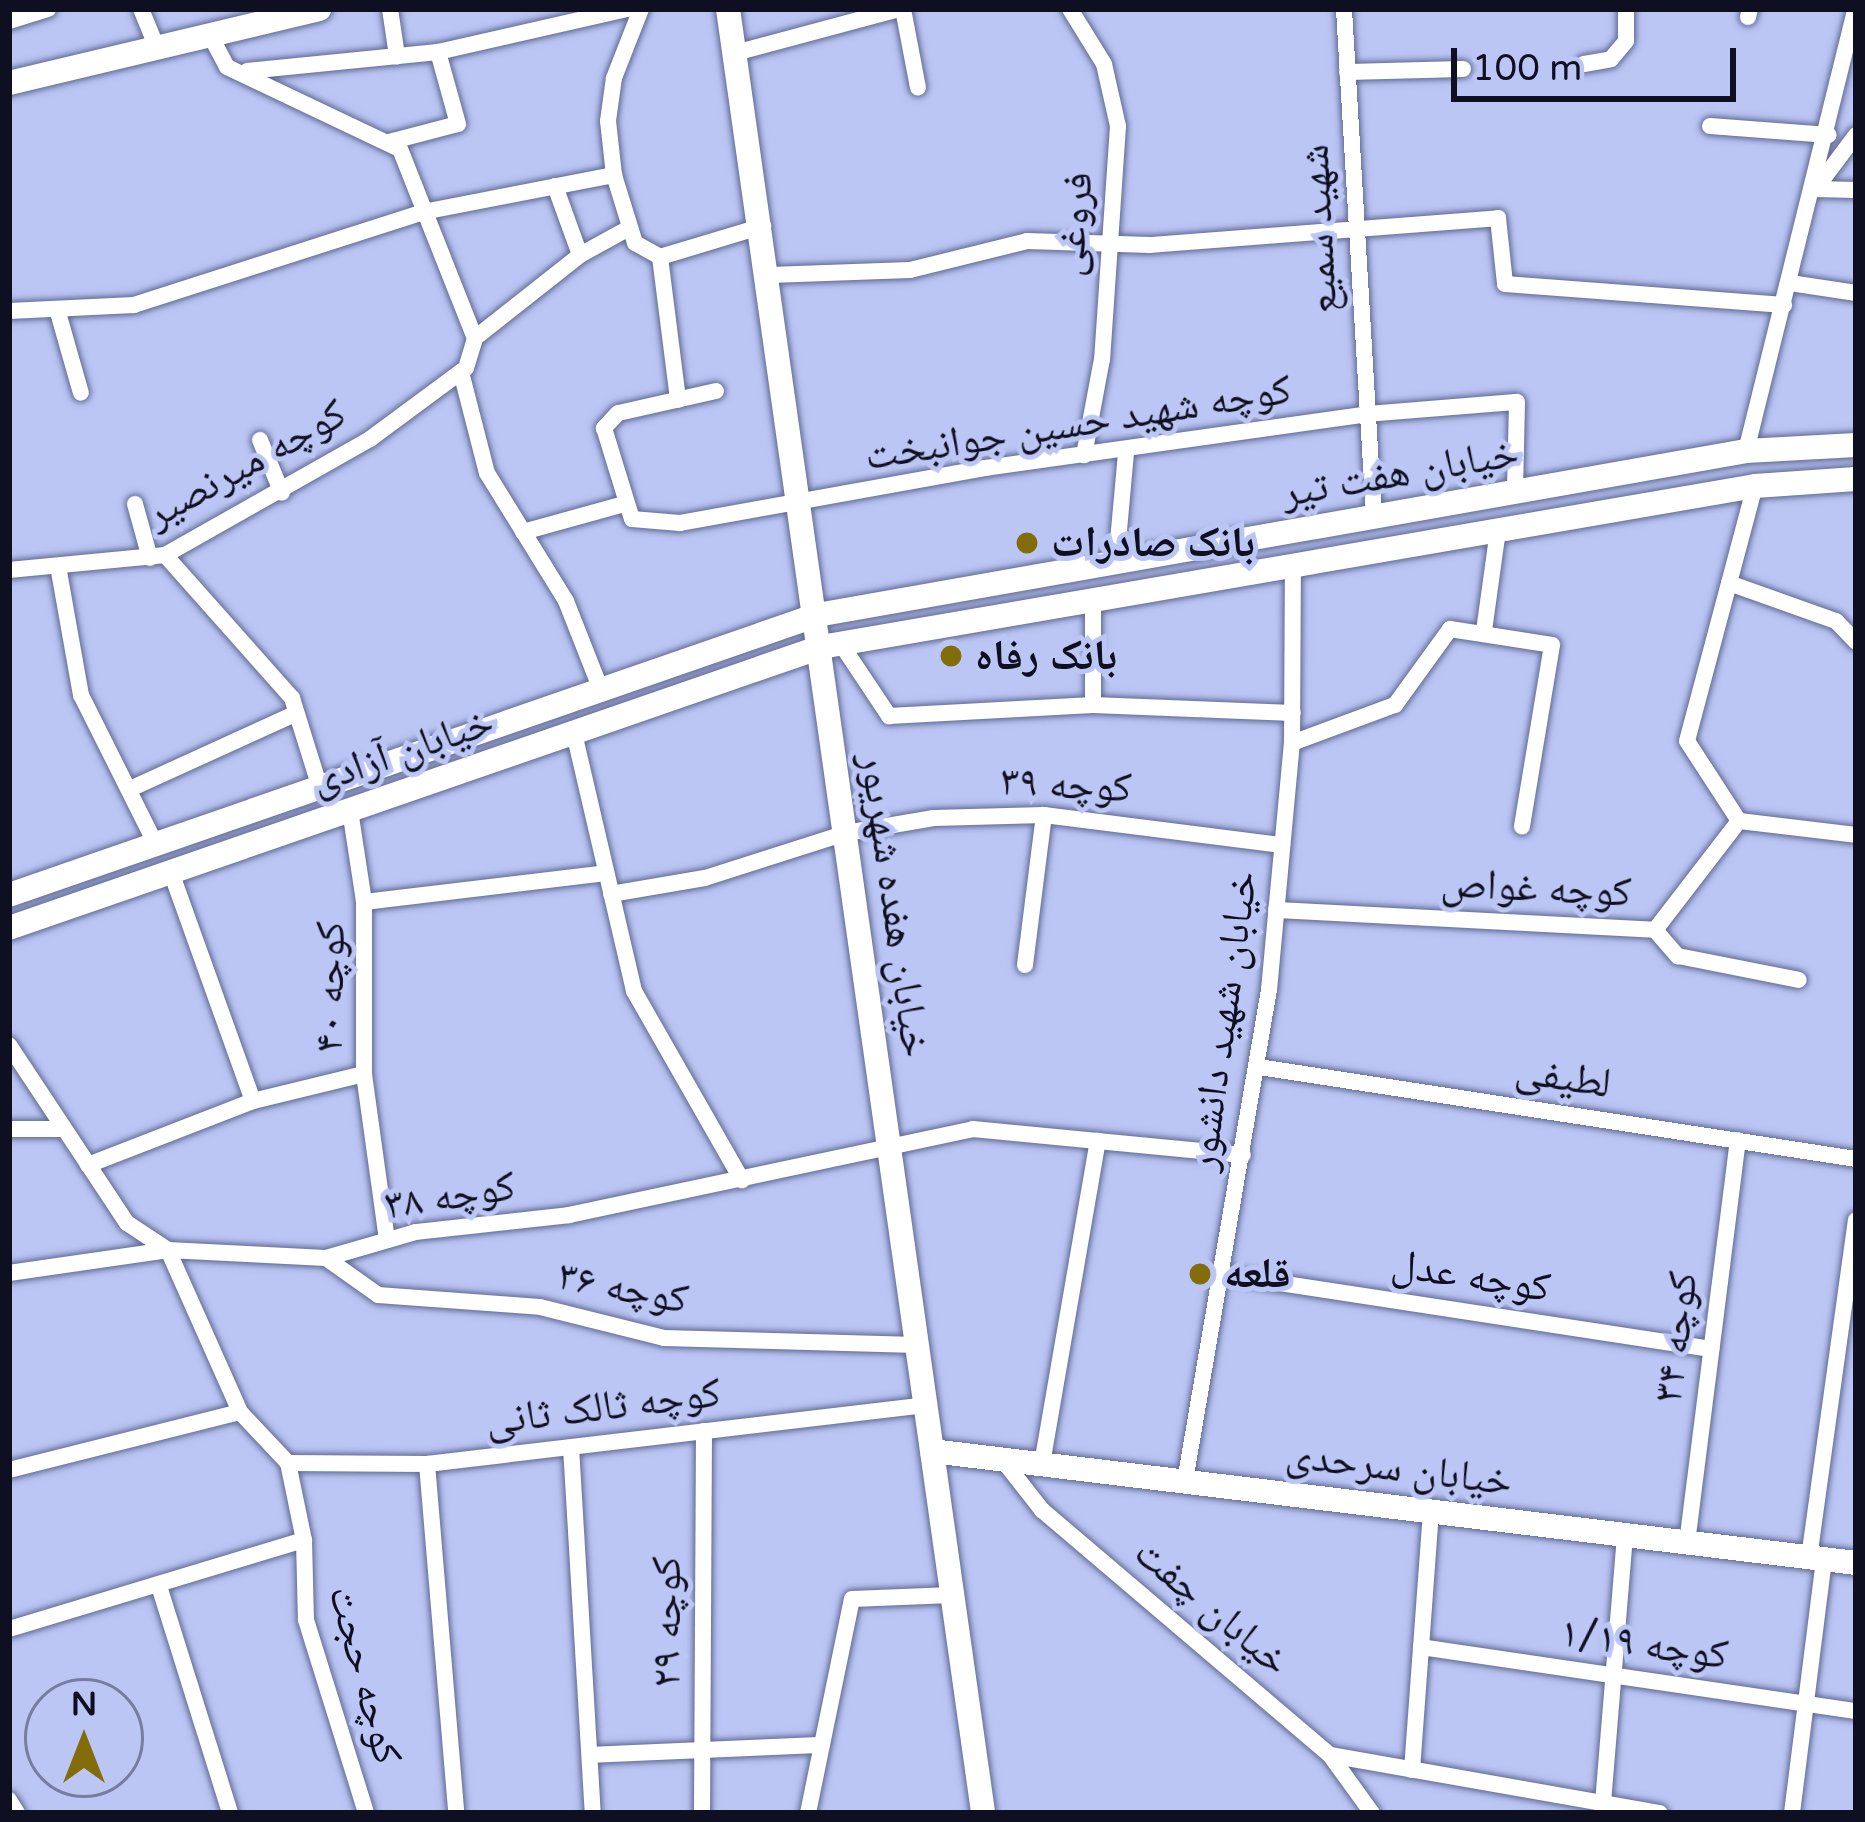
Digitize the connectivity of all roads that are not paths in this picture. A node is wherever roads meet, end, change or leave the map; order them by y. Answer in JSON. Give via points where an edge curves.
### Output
{"nodes":[{"id":1,"x":48,"y":9,"type":"edge"},
{"id":2,"x":141,"y":9,"type":"edge"},
{"id":3,"x":319,"y":9,"type":"edge"},
{"id":4,"x":390,"y":9,"type":"edge"},
{"id":5,"x":628,"y":9,"type":"edge"},
{"id":6,"x":641,"y":9,"type":"edge"},
{"id":7,"x":728,"y":9,"type":"edge"},
{"id":8,"x":901,"y":9,"type":"edge"},
{"id":9,"x":1070,"y":9,"type":"edge"},
{"id":10,"x":1344,"y":9,"type":"edge"},
{"id":11,"x":1626,"y":9,"type":"edge"},
{"id":12,"x":1855,"y":9,"type":"edge"},
{"id":13,"x":9,"y":21,"type":"edge"},
{"id":14,"x":210,"y":35,"type":"junction"},
{"id":15,"x":157,"y":48,"type":"junction"},
{"id":16,"x":438,"y":52,"type":"junction"},
{"id":17,"x":735,"y":53,"type":"junction"},
{"id":18,"x":397,"y":56,"type":"junction"},
{"id":19,"x":1584,"y":64,"type":"dead end"},
{"id":20,"x":1462,"y":69,"type":"dead end"},
{"id":21,"x":240,"y":72,"type":"junction"},
{"id":22,"x":1347,"y":72,"type":"junction"},
{"id":23,"x":9,"y":83,"type":"edge"},
{"id":24,"x":917,"y":88,"type":"dead end"},
{"id":25,"x":1710,"y":126,"type":"dead end"},
{"id":26,"x":1829,"y":134,"type":"junction"},
{"id":27,"x":1856,"y":135,"type":"edge"},
{"id":28,"x":389,"y":142,"type":"junction"},
{"id":29,"x":614,"y":175,"type":"junction"},
{"id":30,"x":555,"y":186,"type":"junction"},
{"id":31,"x":1815,"y":189,"type":"junction"},
{"id":32,"x":1856,"y":190,"type":"edge"},
{"id":33,"x":423,"y":212,"type":"junction"},
{"id":34,"x":763,"y":226,"type":"junction"},
{"id":35,"x":1353,"y":226,"type":"junction"},
{"id":36,"x":629,"y":228,"type":"junction"},
{"id":37,"x":1108,"y":246,"type":"junction"},
{"id":38,"x":580,"y":255,"type":"junction"},
{"id":39,"x":660,"y":257,"type":"junction"},
{"id":40,"x":770,"y":274,"type":"junction"},
{"id":41,"x":1790,"y":283,"type":"junction"},
{"id":42,"x":1856,"y":293,"type":"edge"},
{"id":43,"x":1784,"y":305,"type":"junction"},
{"id":44,"x":57,"y":309,"type":"junction"},
{"id":45,"x":9,"y":311,"type":"edge"},
{"id":46,"x":475,"y":338,"type":"junction"},
{"id":47,"x":461,"y":372,"type":"junction"},
{"id":48,"x":716,"y":392,"type":"dead end"},
{"id":49,"x":81,"y":393,"type":"dead end"},
{"id":50,"x":678,"y":400,"type":"junction"},
{"id":51,"x":1366,"y":414,"type":"junction"},
{"id":52,"x":260,"y":440,"type":"dead end"},
{"id":53,"x":1856,"y":445,"type":"edge"},
{"id":54,"x":1745,"y":451,"type":"junction"},
{"id":55,"x":1126,"y":453,"type":"junction"},
{"id":56,"x":1084,"y":455,"type":"junction"},
{"id":57,"x":1856,"y":479,"type":"edge"},
{"id":58,"x":1755,"y":486,"type":"junction"},
{"id":59,"x":1515,"y":492,"type":"junction"},
{"id":60,"x":282,"y":493,"type":"junction"},
{"id":61,"x":801,"y":500,"type":"junction"},
{"id":62,"x":135,"y":504,"type":"dead end"},
{"id":63,"x":624,"y":504,"type":"junction"},
{"id":64,"x":1374,"y":517,"type":"junction"},
{"id":65,"x":1498,"y":530,"type":"junction"},
{"id":66,"x":524,"y":532,"type":"junction"},
{"id":67,"x":1292,"y":532,"type":"junction"},
{"id":68,"x":157,"y":556,"type":"junction"},
{"id":69,"x":1116,"y":562,"type":"junction"},
{"id":70,"x":58,"y":566,"type":"junction"},
{"id":71,"x":1293,"y":566,"type":"junction"},
{"id":72,"x":9,"y":570,"type":"edge"},
{"id":73,"x":1729,"y":583,"type":"junction"},
{"id":74,"x":914,"y":598,"type":"junction"},
{"id":75,"x":1093,"y":600,"type":"junction"},
{"id":76,"x":817,"y":616,"type":"junction"},
{"id":77,"x":920,"y":630,"type":"junction"},
{"id":78,"x":1484,"y":631,"type":"junction"},
{"id":79,"x":1856,"y":643,"type":"edge"},
{"id":80,"x":831,"y":645,"type":"junction"},
{"id":81,"x":730,"y":646,"type":"junction"},
{"id":82,"x":741,"y":675,"type":"junction"},
{"id":83,"x":601,"y":690,"type":"junction"},
{"id":84,"x":1093,"y":705,"type":"junction"},
{"id":85,"x":297,"y":713,"type":"junction"},
{"id":86,"x":1293,"y":713,"type":"junction"},
{"id":87,"x":574,"y":733,"type":"junction"},
{"id":88,"x":1292,"y":743,"type":"junction"},
{"id":89,"x":320,"y":788,"type":"junction"},
{"id":90,"x":130,"y":789,"type":"junction"},
{"id":91,"x":268,"y":806,"type":"junction"},
{"id":92,"x":350,"y":810,"type":"junction"},
{"id":93,"x":1044,"y":815,"type":"junction"},
{"id":94,"x":1738,"y":821,"type":"junction"},
{"id":95,"x":1522,"y":827,"type":"dead end"},
{"id":96,"x":846,"y":833,"type":"junction"},
{"id":97,"x":279,"y":834,"type":"junction"},
{"id":98,"x":1856,"y":835,"type":"edge"},
{"id":99,"x":156,"y":844,"type":"junction"},
{"id":100,"x":1282,"y":845,"type":"junction"},
{"id":101,"x":171,"y":872,"type":"junction"},
{"id":102,"x":606,"y":873,"type":"junction"},
{"id":103,"x":611,"y":894,"type":"junction"},
{"id":104,"x":9,"y":896,"type":"edge"},
{"id":105,"x":364,"y":902,"type":"junction"},
{"id":106,"x":1276,"y":910,"type":"junction"},
{"id":107,"x":9,"y":928,"type":"edge"},
{"id":108,"x":1655,"y":930,"type":"junction"},
{"id":109,"x":1025,"y":965,"type":"dead end"},
{"id":110,"x":1799,"y":980,"type":"dead end"},
{"id":111,"x":9,"y":1045,"type":"edge"},
{"id":112,"x":1259,"y":1067,"type":"junction"},
{"id":113,"x":364,"y":1074,"type":"junction"},
{"id":114,"x":254,"y":1101,"type":"junction"},
{"id":115,"x":9,"y":1129,"type":"edge"},
{"id":116,"x":64,"y":1129,"type":"junction"},
{"id":117,"x":1098,"y":1141,"type":"junction"},
{"id":118,"x":1738,"y":1141,"type":"junction"},
{"id":119,"x":890,"y":1149,"type":"junction"},
{"id":120,"x":1243,"y":1155,"type":"junction"},
{"id":121,"x":1856,"y":1159,"type":"edge"},
{"id":122,"x":88,"y":1165,"type":"junction"},
{"id":123,"x":742,"y":1180,"type":"junction"},
{"id":124,"x":1856,"y":1220,"type":"edge"},
{"id":125,"x":387,"y":1240,"type":"junction"},
{"id":126,"x":168,"y":1250,"type":"junction"},
{"id":127,"x":326,"y":1258,"type":"junction"},
{"id":128,"x":9,"y":1273,"type":"edge"},
{"id":129,"x":1221,"y":1274,"type":"junction"},
{"id":130,"x":917,"y":1345,"type":"junction"},
{"id":131,"x":1711,"y":1349,"type":"junction"},
{"id":132,"x":1834,"y":1370,"type":"junction"},
{"id":133,"x":1856,"y":1373,"type":"edge"},
{"id":134,"x":926,"y":1405,"type":"junction"},
{"id":135,"x":240,"y":1412,"type":"junction"},
{"id":136,"x":704,"y":1431,"type":"junction"},
{"id":137,"x":571,"y":1447,"type":"junction"},
{"id":138,"x":932,"y":1451,"type":"junction"},
{"id":139,"x":1001,"y":1459,"type":"junction"},
{"id":140,"x":288,"y":1463,"type":"junction"},
{"id":141,"x":427,"y":1464,"type":"junction"},
{"id":142,"x":1042,"y":1464,"type":"junction"},
{"id":143,"x":9,"y":1470,"type":"edge"},
{"id":144,"x":1185,"y":1481,"type":"junction"},
{"id":145,"x":1431,"y":1511,"type":"junction"},
{"id":146,"x":1625,"y":1535,"type":"junction"},
{"id":147,"x":304,"y":1540,"type":"junction"},
{"id":148,"x":1687,"y":1543,"type":"junction"},
{"id":149,"x":1817,"y":1559,"type":"junction"},
{"id":150,"x":1856,"y":1564,"type":"edge"},
{"id":151,"x":159,"y":1586,"type":"junction"},
{"id":152,"x":952,"y":1595,"type":"junction"},
{"id":153,"x":9,"y":1630,"type":"edge"},
{"id":154,"x":1421,"y":1647,"type":"junction"},
{"id":155,"x":1613,"y":1675,"type":"junction"},
{"id":156,"x":1806,"y":1704,"type":"junction"},
{"id":157,"x":1856,"y":1712,"type":"edge"},
{"id":158,"x":822,"y":1745,"type":"junction"},
{"id":159,"x":702,"y":1750,"type":"junction"},
{"id":160,"x":590,"y":1755,"type":"junction"},
{"id":161,"x":1330,"y":1755,"type":"junction"},
{"id":162,"x":1412,"y":1770,"type":"junction"},
{"id":163,"x":9,"y":1800,"type":"edge"},
{"id":164,"x":1603,"y":1803,"type":"junction"},
{"id":165,"x":17,"y":1813,"type":"edge"},
{"id":166,"x":230,"y":1813,"type":"edge"},
{"id":167,"x":366,"y":1813,"type":"edge"},
{"id":168,"x":455,"y":1813,"type":"edge"},
{"id":169,"x":593,"y":1813,"type":"edge"},
{"id":170,"x":702,"y":1813,"type":"edge"},
{"id":171,"x":808,"y":1813,"type":"edge"},
{"id":172,"x":983,"y":1813,"type":"edge"},
{"id":173,"x":1372,"y":1813,"type":"edge"},
{"id":174,"x":1660,"y":1813,"type":"edge"},
{"id":175,"x":1792,"y":1813,"type":"edge"}],
"edges":[{"from":1,"to":13,"type":"street"},
{"from":2,"to":15,"type":"street"},
{"from":3,"to":14,"type":"street"},
{"from":4,"to":18,"type":"street"},
{"from":5,"to":16,"type":"street"},
{"from":6,"to":29,"type":"street","via":[[614,78]]},
{"from":7,"to":17,"type":"street","name":"خیابان هفده شهریور"},
{"from":8,"to":17,"type":"street"},
{"from":8,"to":24,"type":"street"},
{"from":9,"to":37,"type":"street","name":"فروغی","via":[[1103,64],[1118,126]]},
{"from":10,"to":22,"type":"street","name":"شهید سمیع"},
{"from":11,"to":19,"type":"street","via":[[1626,41],[1612,59]]},
{"from":12,"to":26,"type":"street"},
{"from":14,"to":15,"type":"street"},
{"from":14,"to":21,"type":"street","via":[[226,67]]},
{"from":15,"to":23,"type":"street"},
{"from":16,"to":18,"type":"street"},
{"from":16,"to":28,"type":"street","via":[[458,124]]},
{"from":17,"to":34,"type":"street","name":"خیابان هفده شهریور"},
{"from":18,"to":21,"type":"street"},
{"from":20,"to":22,"type":"street"},
{"from":21,"to":28,"type":"street"},
{"from":22,"to":35,"type":"street","name":"شهید سمیع"},
{"from":25,"to":26,"type":"street"},
{"from":26,"to":31,"type":"street"},
{"from":27,"to":31,"type":"street"},
{"from":28,"to":33,"type":"street","via":[[400,149]]},
{"from":29,"to":30,"type":"street"},
{"from":29,"to":36,"type":"street"},
{"from":30,"to":33,"type":"street"},
{"from":30,"to":38,"type":"street"},
{"from":31,"to":32,"type":"street"},
{"from":31,"to":41,"type":"street"},
{"from":33,"to":44,"type":"street","via":[[134,305]]},
{"from":33,"to":46,"type":"street"},
{"from":34,"to":39,"type":"street"},
{"from":34,"to":40,"type":"street","name":"خیابان هفده شهریور"},
{"from":35,"to":37,"type":"street"},
{"from":35,"to":43,"type":"street","via":[[1498,218],[1504,284]]},
{"from":35,"to":51,"type":"street","name":"شهید سمیع"},
{"from":36,"to":38,"type":"street"},
{"from":36,"to":39,"type":"street","via":[[634,243]]},
{"from":37,"to":40,"type":"street","via":[[1028,241],[910,270]]},
{"from":37,"to":56,"type":"street","name":"فروغی","via":[[1098,395]]},
{"from":38,"to":46,"type":"street"},
{"from":39,"to":50,"type":"street"},
{"from":40,"to":61,"type":"street","name":"خیابان هفده شهریور"},
{"from":41,"to":42,"type":"street"},
{"from":41,"to":43,"type":"street"},
{"from":43,"to":54,"type":"street"},
{"from":44,"to":45,"type":"street"},
{"from":44,"to":49,"type":"street"},
{"from":46,"to":47,"type":"street"},
{"from":47,"to":60,"type":"street","name":"کوچه میرنصیر"},
{"from":47,"to":66,"type":"street","via":[[487,473]]},
{"from":48,"to":50,"type":"street"},
{"from":50,"to":63,"type":"street","via":[[618,413],[604,428]]},
{"from":51,"to":55,"type":"street","name":"کوچه شهید حسین جوانبخت"},
{"from":51,"to":59,"type":"street","name":"کوچه شهید حسین جوانبخت","via":[[1517,402]]},
{"from":51,"to":64,"type":"street","name":"شهید سمیع"},
{"from":52,"to":60,"type":"street"},
{"from":53,"to":54,"type":"street","name":"خیابان هفت تیر"},
{"from":54,"to":59,"type":"street","name":"خیابان هفت تیر"},
{"from":55,"to":56,"type":"street","name":"کوچه شهید حسین جوانبخت"},
{"from":55,"to":69,"type":"street"},
{"from":56,"to":61,"type":"street","name":"کوچه شهید حسین جوانبخت"},
{"from":57,"to":58,"type":"street","name":"خیابان هفت تیر"},
{"from":58,"to":65,"type":"street","name":"خیابان هفت تیر"},
{"from":58,"to":73,"type":"street"},
{"from":59,"to":64,"type":"street","name":"خیابان هفت تیر"},
{"from":60,"to":68,"type":"street","name":"کوچه میرنصیر"},
{"from":61,"to":63,"type":"street","name":"کوچه شهید حسین جوانبخت","via":[[654,525],[632,519]]},
{"from":61,"to":76,"type":"street","name":"خیابان هفده شهریور"},
{"from":62,"to":68,"type":"street"},
{"from":63,"to":66,"type":"street"},
{"from":64,"to":67,"type":"street","name":"خیابان هفت تیر"},
{"from":65,"to":71,"type":"street","name":"خیابان هفت تیر"},
{"from":65,"to":78,"type":"street"},
{"from":66,"to":83,"type":"street","via":[[566,601]]},
{"from":67,"to":69,"type":"street","name":"خیابان هفت تیر"},
{"from":67,"to":71,"type":"street"},
{"from":68,"to":70,"type":"street","name":"کوچه میرنصیر"},
{"from":68,"to":85,"type":"street","via":[[273,673]]},
{"from":69,"to":74,"type":"street","name":"خیابان هفت تیر"},
{"from":70,"to":72,"type":"street","name":"کوچه میرنصیر"},
{"from":70,"to":90,"type":"street","via":[[81,695]]},
{"from":71,"to":75,"type":"street","name":"خیابان هفت تیر"},
{"from":71,"to":86,"type":"street","name":"خیابان شهید دانشور"},
{"from":73,"to":79,"type":"street","via":[[1836,621]]},
{"from":73,"to":94,"type":"street","via":[[1687,741]]},
{"from":74,"to":76,"type":"street","name":"خیابان هفت تیر"},
{"from":74,"to":77,"type":"street"},
{"from":75,"to":77,"type":"street","name":"خیابان هفت تیر"},
{"from":75,"to":84,"type":"street"},
{"from":76,"to":80,"type":"street","name":"خیابان هفده شهریور"},
{"from":76,"to":81,"type":"street","name":"خیابان آزادی"},
{"from":77,"to":80,"type":"street","name":"خیابان هفت تیر"},
{"from":78,"to":88,"type":"street","via":[[1450,629],[1395,706]]},
{"from":78,"to":95,"type":"street","via":[[1552,645]]},
{"from":80,"to":82,"type":"street","name":"خیابان آزادی"},
{"from":80,"to":84,"type":"street","via":[[889,716]]},
{"from":80,"to":96,"type":"street","name":"خیابان هفده شهریور"},
{"from":81,"to":82,"type":"street"},
{"from":81,"to":83,"type":"street","name":"خیابان آزادی"},
{"from":82,"to":87,"type":"street","name":"خیابان آزادی"},
{"from":83,"to":89,"type":"street","name":"خیابان آزادی"},
{"from":84,"to":86,"type":"street"},
{"from":85,"to":89,"type":"street"},
{"from":85,"to":90,"type":"street"},
{"from":86,"to":88,"type":"street","name":"خیابان شهید دانشور"},
{"from":87,"to":92,"type":"street","name":"خیابان آزادی"},
{"from":87,"to":102,"type":"street"},
{"from":88,"to":100,"type":"street","name":"خیابان شهید دانشور"},
{"from":89,"to":91,"type":"street","name":"خیابان آزادی"},
{"from":90,"to":99,"type":"street"},
{"from":91,"to":97,"type":"street"},
{"from":91,"to":99,"type":"street","name":"خیابان آزادی"},
{"from":92,"to":97,"type":"street","name":"خیابان آزادی"},
{"from":92,"to":105,"type":"street"},
{"from":93,"to":96,"type":"street","name":"کوچه ۳۹","via":[[934,818]]},
{"from":93,"to":100,"type":"street","name":"کوچه ۳۹"},
{"from":93,"to":109,"type":"street"},
{"from":94,"to":98,"type":"street"},
{"from":94,"to":108,"type":"street","name":"کوچه غواص"},
{"from":96,"to":103,"type":"street","via":[[705,878]]},
{"from":96,"to":119,"type":"street","name":"خیابان هفده شهریور"},
{"from":97,"to":101,"type":"street","name":"خیابان آزادی"},
{"from":99,"to":104,"type":"street","name":"خیابان آزادی"},
{"from":100,"to":106,"type":"street","name":"خیابان شهید دانشور"},
{"from":101,"to":107,"type":"street","name":"خیابان آزادی"},
{"from":101,"to":114,"type":"street"},
{"from":102,"to":103,"type":"street"},
{"from":102,"to":105,"type":"street","name":"کوچه ۴۰"},
{"from":103,"to":123,"type":"street","via":[[647,1024]]},
{"from":105,"to":113,"type":"street","name":"کوچه ۴۰"},
{"from":106,"to":108,"type":"street","name":"کوچه غواص"},
{"from":106,"to":112,"type":"street","name":"خیابان شهید دانشور"},
{"from":108,"to":110,"type":"street","via":[[1678,956]]},
{"from":111,"to":116,"type":"street"},
{"from":112,"to":118,"type":"street","name":"لطیفی"},
{"from":112,"to":120,"type":"street","name":"خیابان شهید دانشور"},
{"from":113,"to":114,"type":"street"},
{"from":113,"to":125,"type":"street","name":"کوچه ۴۰"},
{"from":114,"to":122,"type":"street"},
{"from":115,"to":116,"type":"street"},
{"from":116,"to":122,"type":"street"},
{"from":117,"to":119,"type":"street","name":"کوچه ۳۸","via":[[973,1129]]},
{"from":117,"to":120,"type":"street","name":"کوچه ۳۸"},
{"from":117,"to":142,"type":"street"},
{"from":118,"to":121,"type":"street","name":"لطیفی"},
{"from":118,"to":131,"type":"street","name":"کوچه ۳۴"},
{"from":119,"to":123,"type":"street","name":"کوچه ۳۸"},
{"from":119,"to":130,"type":"street","name":"خیابان هفده شهریور"},
{"from":120,"to":129,"type":"street","name":"خیابان شهید دانشور"},
{"from":122,"to":126,"type":"street","via":[[127,1223]]},
{"from":123,"to":125,"type":"street","name":"کوچه ۳۸"},
{"from":124,"to":132,"type":"street"},
{"from":125,"to":127,"type":"street","name":"کوچه ۳۸"},
{"from":126,"to":127,"type":"street","name":"کوچه ۳۸"},
{"from":126,"to":128,"type":"street","name":"کوچه ۳۸"},
{"from":126,"to":135,"type":"street"},
{"from":127,"to":130,"type":"street","name":"کوچه ۳۶","via":[[378,1295],[540,1307],[664,1339]]},
{"from":129,"to":131,"type":"street","name":"کوچه عدل"},
{"from":129,"to":144,"type":"street","name":"خیابان شهید دانشور"},
{"from":130,"to":134,"type":"street","name":"خیابان هفده شهریور"},
{"from":131,"to":148,"type":"street","name":"کوچه ۳۴"},
{"from":132,"to":133,"type":"street"},
{"from":132,"to":149,"type":"street"},
{"from":134,"to":136,"type":"street","name":"کوچه ثالک ثانی"},
{"from":134,"to":138,"type":"street","name":"خیابان هفده شهریور"},
{"from":135,"to":140,"type":"street"},
{"from":135,"to":143,"type":"street"},
{"from":136,"to":137,"type":"street","name":"کوچه ثالک ثانی"},
{"from":136,"to":159,"type":"street","name":"کوچه ۲۹"},
{"from":137,"to":141,"type":"street","name":"کوچه ثالک ثانی"},
{"from":137,"to":160,"type":"street"},
{"from":138,"to":139,"type":"street","name":"خیابان سرحدی"},
{"from":138,"to":152,"type":"street","name":"خیابان هفده شهریور"},
{"from":139,"to":142,"type":"street","name":"خیابان سرحدی"},
{"from":139,"to":161,"type":"street","name":"خیابان چفت","via":[[1042,1510]]},
{"from":140,"to":141,"type":"street","name":"کوچه ثالک ثانی"},
{"from":140,"to":147,"type":"street","name":"کوچه حجت"},
{"from":141,"to":168,"type":"street"},
{"from":142,"to":144,"type":"street","name":"خیابان سرحدی"},
{"from":144,"to":145,"type":"street","name":"خیابان سرحدی"},
{"from":145,"to":146,"type":"street","name":"خیابان سرحدی"},
{"from":145,"to":154,"type":"street"},
{"from":146,"to":148,"type":"street","name":"خیابان سرحدی"},
{"from":146,"to":155,"type":"street"},
{"from":147,"to":151,"type":"street"},
{"from":147,"to":167,"type":"street","name":"کوچه حجت","via":[[306,1620]]},
{"from":148,"to":149,"type":"street","name":"خیابان سرحدی"},
{"from":149,"to":150,"type":"street","name":"خیابان سرحدی"},
{"from":149,"to":156,"type":"street"},
{"from":151,"to":153,"type":"street"},
{"from":151,"to":166,"type":"street"},
{"from":152,"to":158,"type":"street","via":[[852,1599]]},
{"from":152,"to":172,"type":"street","name":"خیابان هفده شهریور"},
{"from":154,"to":155,"type":"street","name":"کوچه ۱/۱۹"},
{"from":154,"to":162,"type":"street"},
{"from":155,"to":156,"type":"street","name":"کوچه ۱/۱۹"},
{"from":155,"to":164,"type":"street"},
{"from":156,"to":157,"type":"street","name":"کوچه ۱/۱۹"},
{"from":156,"to":175,"type":"street"},
{"from":158,"to":159,"type":"street"},
{"from":158,"to":171,"type":"street"},
{"from":159,"to":160,"type":"street"},
{"from":159,"to":170,"type":"street","name":"کوچه ۲۹"},
{"from":160,"to":169,"type":"street"},
{"from":161,"to":162,"type":"street"},
{"from":161,"to":173,"type":"street","name":"خیابان چفت"},
{"from":162,"to":164,"type":"street"},
{"from":163,"to":165,"type":"street"},
{"from":164,"to":174,"type":"street"}]}
